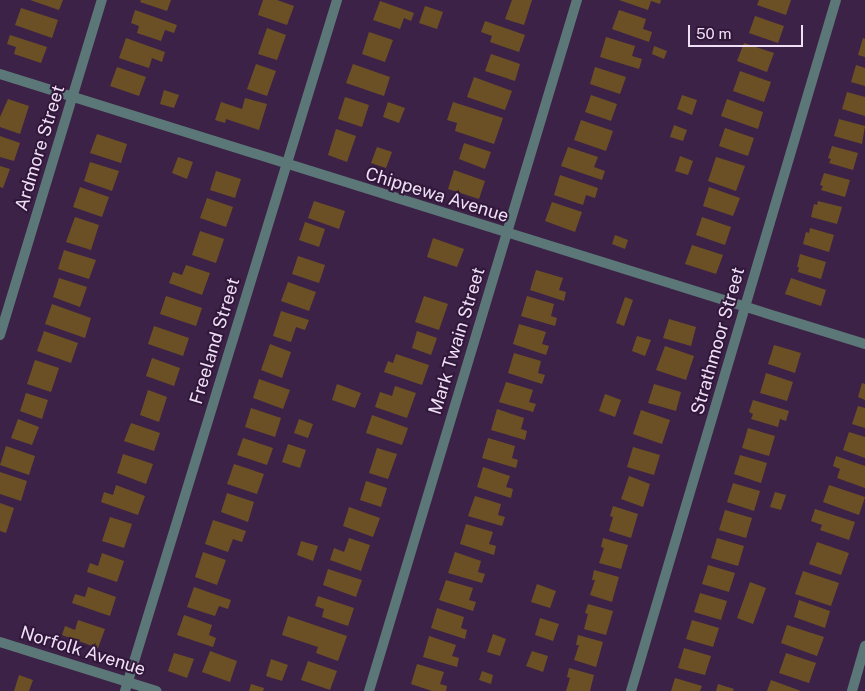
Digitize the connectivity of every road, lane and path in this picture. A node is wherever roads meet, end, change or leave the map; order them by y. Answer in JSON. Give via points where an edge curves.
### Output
{"nodes":[{"id":1,"x":102,"y":0,"type":"edge"},
{"id":2,"x":337,"y":0,"type":"edge"},
{"id":3,"x":577,"y":0,"type":"edge"},
{"id":4,"x":836,"y":0,"type":"edge"},
{"id":5,"x":0,"y":74,"type":"edge"},
{"id":6,"x":73,"y":96,"type":"junction"},
{"id":7,"x":286,"y":165,"type":"junction"},
{"id":8,"x":506,"y":233,"type":"junction"},
{"id":9,"x":745,"y":307,"type":"junction"},
{"id":10,"x":0,"y":335,"type":"edge"},
{"id":11,"x":865,"y":344,"type":"edge"},
{"id":12,"x":0,"y":642,"type":"edge"},
{"id":13,"x":865,"y":646,"type":"edge"},
{"id":14,"x":127,"y":687,"type":"edge"},
{"id":15,"x":156,"y":691,"type":"edge"},
{"id":16,"x":369,"y":691,"type":"edge"},
{"id":17,"x":631,"y":691,"type":"edge"},
{"id":18,"x":852,"y":691,"type":"edge"}],
"edges":[{"from":1,"to":6,"type":"street","name":"Ardmore Street"},
{"from":2,"to":7,"type":"street","name":"Freeland Street"},
{"from":3,"to":8,"type":"street","name":"Mark Twain Street"},
{"from":4,"to":9,"type":"street","name":"Strathmoor Street"},
{"from":5,"to":6,"type":"street","name":"Chippewa Avenue"},
{"from":6,"to":7,"type":"street","name":"Chippewa Avenue"},
{"from":6,"to":10,"type":"street","name":"Ardmore Street"},
{"from":7,"to":8,"type":"street","name":"Chippewa Avenue"},
{"from":7,"to":14,"type":"street","name":"Freeland Street"},
{"from":8,"to":9,"type":"street","name":"Chippewa Avenue"},
{"from":8,"to":16,"type":"street","name":"Mark Twain Street"},
{"from":9,"to":11,"type":"street","name":"Chippewa Avenue"},
{"from":9,"to":17,"type":"street","name":"Strathmoor Street"},
{"from":12,"to":14,"type":"street","name":"Norfolk Avenue"},
{"from":13,"to":18,"type":"street"},
{"from":14,"to":15,"type":"street","name":"Norfolk Avenue"}]}
